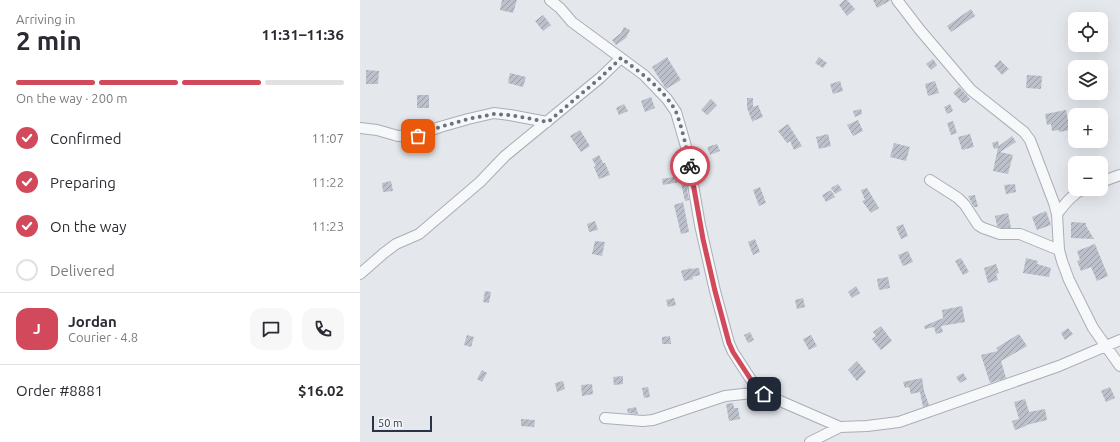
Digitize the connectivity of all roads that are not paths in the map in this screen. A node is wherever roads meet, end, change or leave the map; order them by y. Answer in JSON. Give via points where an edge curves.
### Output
{"nodes":[{"id":1,"x":897,"y":0,"type":"edge"},
{"id":2,"x":552,"y":1,"type":"edge"},
{"id":3,"x":621,"y":58,"type":"junction"},
{"id":4,"x":548,"y":122,"type":"junction"},
{"id":5,"x":360,"y":128,"type":"edge"},
{"id":6,"x":1120,"y":175,"type":"edge"},
{"id":7,"x":1108,"y":179,"type":"edge"},
{"id":8,"x":930,"y":180,"type":"dead end"},
{"id":9,"x":1073,"y":196,"type":"edge"},
{"id":10,"x":1057,"y":214,"type":"junction"},
{"id":11,"x":1059,"y":250,"type":"junction"},
{"id":12,"x":360,"y":274,"type":"edge"},
{"id":13,"x":1120,"y":340,"type":"edge"},
{"id":14,"x":1107,"y":346,"type":"junction"},
{"id":15,"x":1120,"y":366,"type":"edge"},
{"id":16,"x":760,"y":392,"type":"junction"},
{"id":17,"x":605,"y":418,"type":"dead end"},
{"id":18,"x":840,"y":427,"type":"junction"},
{"id":19,"x":810,"y":442,"type":"edge"}],
"edges":[{"from":1,"to":10,"type":"street","via":[[971,90],[1024,132],[1030,140]]},
{"from":2,"to":3,"type":"street","via":[[572,22]]},
{"from":3,"to":4,"type":"street"},
{"from":3,"to":16,"type":"street","via":[[644,76],[676,112],[687,150],[702,233],[729,343]]},
{"from":4,"to":5,"type":"street","via":[[494,114],[440,127],[418,136],[398,136]]},
{"from":4,"to":12,"type":"street","via":[[505,156],[480,182],[419,234],[396,244]]},
{"from":6,"to":7,"type":"street"},
{"from":8,"to":11,"type":"street","via":[[958,198],[983,228],[1000,234],[1020,234]]},
{"from":9,"to":10,"type":"street"},
{"from":10,"to":11,"type":"street"},
{"from":11,"to":14,"type":"street","via":[[1076,296],[1093,328]]},
{"from":13,"to":14,"type":"street"},
{"from":14,"to":15,"type":"street"},
{"from":14,"to":18,"type":"street","via":[[1060,366],[899,422]]},
{"from":16,"to":17,"type":"street","via":[[725,396],[653,420]]},
{"from":16,"to":18,"type":"street"},
{"from":18,"to":19,"type":"street"}]}
